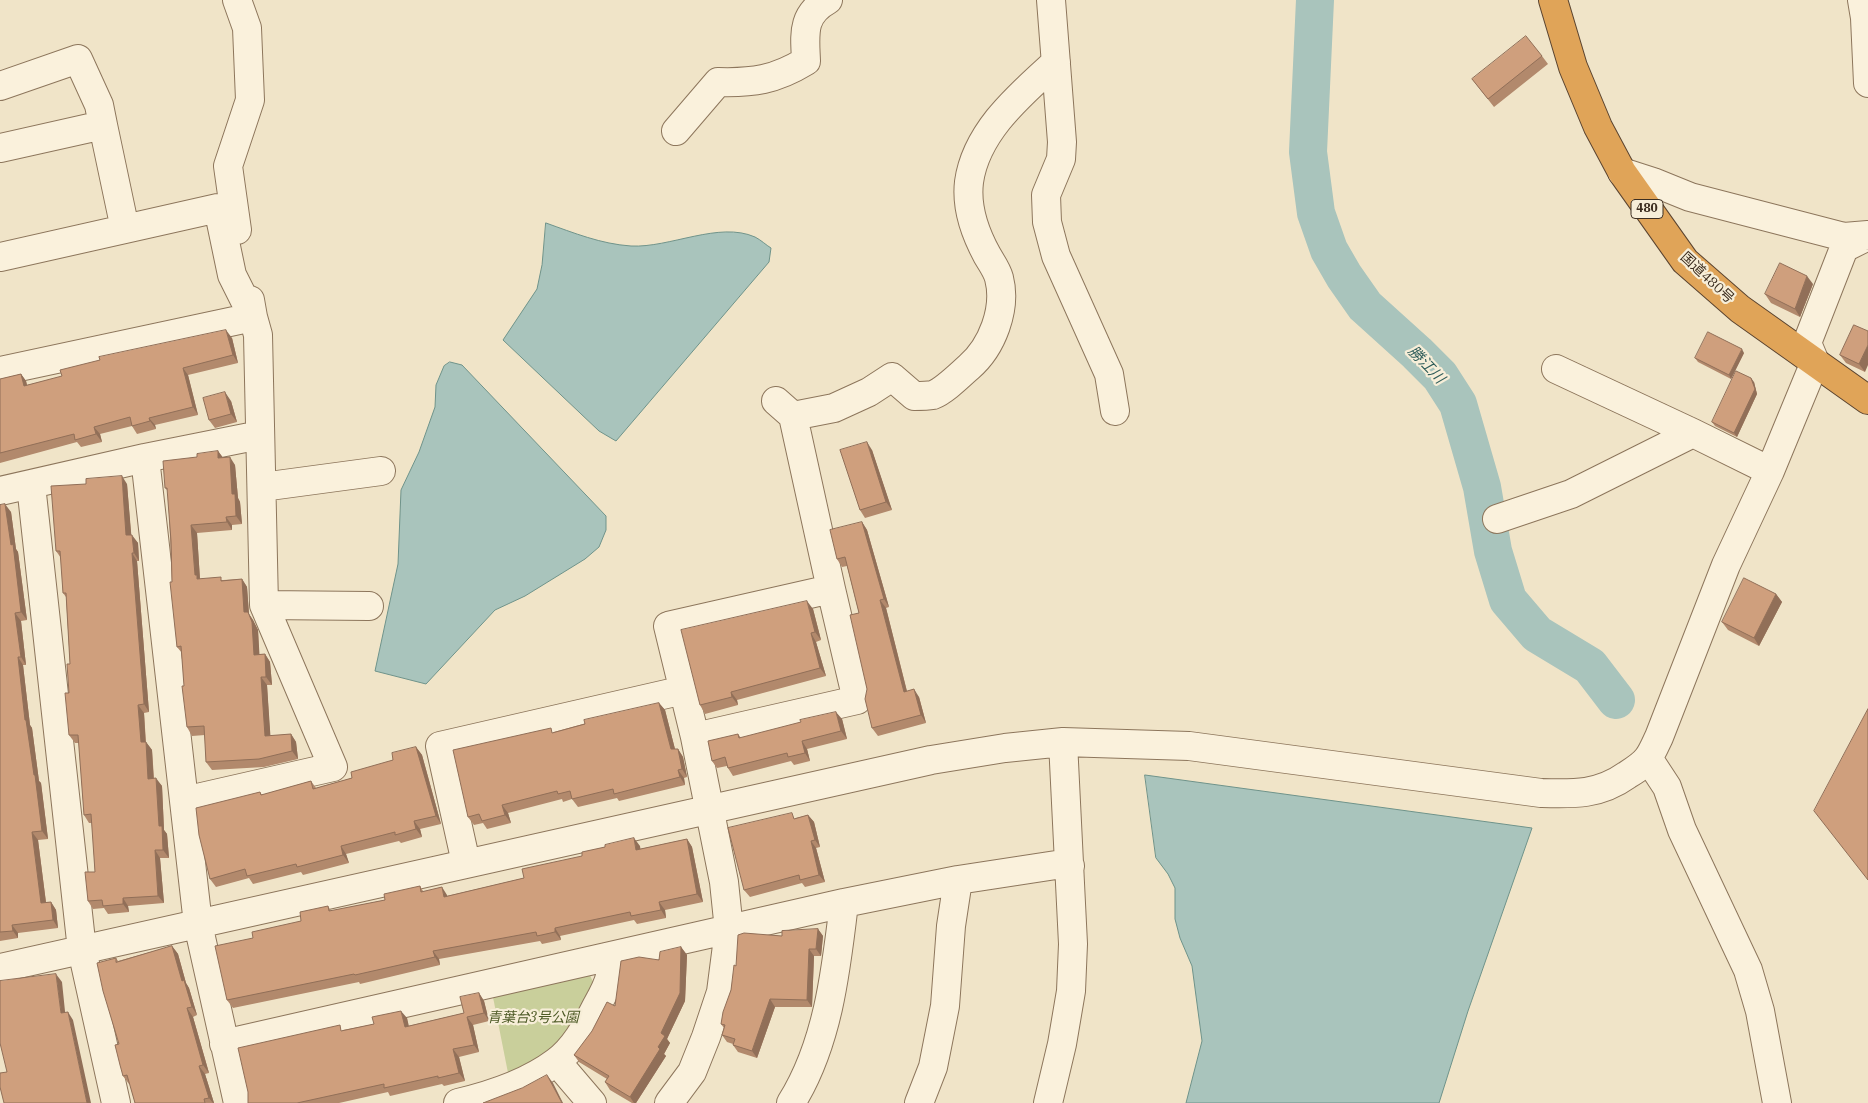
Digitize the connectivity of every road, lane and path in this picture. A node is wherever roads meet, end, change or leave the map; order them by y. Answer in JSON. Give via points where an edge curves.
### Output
{"nodes":[{"id":1,"x":237,"y":0,"type":"edge"},
{"id":2,"x":828,"y":0,"type":"edge"},
{"id":3,"x":1051,"y":0,"type":"edge"},
{"id":4,"x":1553,"y":0,"type":"edge"},
{"id":5,"x":1862,"y":0,"type":"edge"},
{"id":6,"x":1056,"y":62,"type":"junction"},
{"id":7,"x":1868,"y":83,"type":"edge"},
{"id":8,"x":0,"y":86,"type":"edge"},
{"id":9,"x":103,"y":125,"type":"junction"},
{"id":10,"x":676,"y":131,"type":"dead end"},
{"id":11,"x":0,"y":148,"type":"edge"},
{"id":12,"x":1622,"y":172,"type":"junction"},
{"id":13,"x":125,"y":229,"type":"junction"},
{"id":14,"x":1868,"y":236,"type":"edge"},
{"id":15,"x":0,"y":257,"type":"edge"},
{"id":16,"x":253,"y":317,"type":"junction"},
{"id":17,"x":1815,"y":362,"type":"junction"},
{"id":18,"x":1556,"y":369,"type":"dead end"},
{"id":19,"x":0,"y":371,"type":"edge"},
{"id":20,"x":1868,"y":400,"type":"edge"},
{"id":21,"x":1115,"y":411,"type":"dead end"},
{"id":22,"x":1693,"y":433,"type":"junction"},
{"id":23,"x":260,"y":435,"type":"junction"},
{"id":24,"x":144,"y":458,"type":"junction"},
{"id":25,"x":381,"y":471,"type":"dead end"},
{"id":26,"x":1770,"y":471,"type":"junction"},
{"id":27,"x":31,"y":484,"type":"junction"},
{"id":28,"x":262,"y":487,"type":"junction"},
{"id":29,"x":0,"y":491,"type":"edge"},
{"id":30,"x":1497,"y":519,"type":"dead end"},
{"id":31,"x":831,"y":589,"type":"junction"},
{"id":32,"x":264,"y":605,"type":"junction"},
{"id":33,"x":369,"y":606,"type":"dead end"},
{"id":34,"x":684,"y":690,"type":"junction"},
{"id":35,"x":695,"y":737,"type":"junction"},
{"id":36,"x":1063,"y":742,"type":"junction"},
{"id":37,"x":1648,"y":758,"type":"junction"},
{"id":38,"x":184,"y":801,"type":"junction"},
{"id":39,"x":709,"y":809,"type":"junction"},
{"id":40,"x":466,"y":863,"type":"junction"},
{"id":41,"x":1070,"y":866,"type":"junction"},
{"id":42,"x":958,"y":880,"type":"junction"},
{"id":43,"x":844,"y":904,"type":"junction"},
{"id":44,"x":198,"y":924,"type":"junction"},
{"id":45,"x":730,"y":930,"type":"junction"},
{"id":46,"x":82,"y":950,"type":"junction"},
{"id":47,"x":606,"y":957,"type":"junction"},
{"id":48,"x":0,"y":968,"type":"edge"},
{"id":49,"x":224,"y":1044,"type":"junction"},
{"id":50,"x":557,"y":1062,"type":"junction"},
{"id":51,"x":116,"y":1103,"type":"edge"},
{"id":52,"x":238,"y":1103,"type":"edge"},
{"id":53,"x":458,"y":1103,"type":"edge"},
{"id":54,"x":592,"y":1103,"type":"edge"},
{"id":55,"x":669,"y":1103,"type":"edge"},
{"id":56,"x":791,"y":1103,"type":"edge"},
{"id":57,"x":919,"y":1103,"type":"edge"},
{"id":58,"x":1048,"y":1103,"type":"edge"},
{"id":59,"x":1777,"y":1103,"type":"edge"}],
"edges":[{"from":1,"to":16,"type":"street","via":[[246,28],[250,100],[228,166],[232,206]]},
{"from":2,"to":10,"type":"street","via":[[809,16],[804,32],[806,61],[786,73],[768,78],[718,82]]},
{"from":3,"to":6,"type":"street"},
{"from":4,"to":12,"type":"highway","name":"国道480号","number":"480","via":[[1573,67],[1598,127]]},
{"from":5,"to":7,"type":"street"},
{"from":6,"to":21,"type":"street","via":[[1062,142],[1061,158],[1046,195],[1047,222],[1056,256],[1109,374]]},
{"from":6,"to":31,"type":"street","via":[[1015,100],[989,133],[975,157],[968,183],[970,212],[977,236],[999,278],[998,322],[979,359],[934,395],[914,396],[892,377],[834,408],[785,408]]},
{"from":8,"to":9,"type":"street","via":[[78,59],[99,105]]},
{"from":9,"to":11,"type":"street"},
{"from":9,"to":13,"type":"street"},
{"from":12,"to":14,"type":"street","via":[[1690,197],[1844,237]]},
{"from":12,"to":17,"type":"highway","name":"国道480号","number":"480","via":[[1685,261],[1740,309]]},
{"from":13,"to":15,"type":"street"},
{"from":13,"to":16,"type":"street","via":[[218,208],[232,275]]},
{"from":14,"to":17,"type":"street","via":[[1844,248],[1807,342]]},
{"from":16,"to":19,"type":"street"},
{"from":16,"to":23,"type":"street","via":[[258,335]]},
{"from":17,"to":20,"type":"highway","name":"国道480号","number":"480"},
{"from":17,"to":26,"type":"street"},
{"from":18,"to":22,"type":"street"},
{"from":22,"to":26,"type":"street"},
{"from":22,"to":30,"type":"street","via":[[1572,494]]},
{"from":23,"to":24,"type":"street"},
{"from":23,"to":28,"type":"street"},
{"from":24,"to":27,"type":"street"},
{"from":24,"to":38,"type":"street"},
{"from":25,"to":28,"type":"street"},
{"from":26,"to":37,"type":"street","via":[[1726,565]]},
{"from":27,"to":29,"type":"street"},
{"from":27,"to":46,"type":"street"},
{"from":28,"to":32,"type":"street"},
{"from":31,"to":34,"type":"street","via":[[668,626]]},
{"from":31,"to":35,"type":"street","via":[[857,700]]},
{"from":32,"to":33,"type":"street"},
{"from":32,"to":38,"type":"street","via":[[332,767]]},
{"from":34,"to":35,"type":"street"},
{"from":34,"to":40,"type":"street","via":[[440,746]]},
{"from":35,"to":39,"type":"street"},
{"from":36,"to":37,"type":"street","via":[[1189,746],[1541,793],[1579,794],[1602,789],[1620,780]]},
{"from":36,"to":39,"type":"street","via":[[931,760]]},
{"from":36,"to":41,"type":"street"},
{"from":37,"to":59,"type":"street","via":[[1667,787],[1682,830],[1748,970],[1760,1011]]},
{"from":38,"to":44,"type":"street"},
{"from":39,"to":40,"type":"street"},
{"from":39,"to":45,"type":"street"},
{"from":40,"to":44,"type":"street"},
{"from":41,"to":42,"type":"street","via":[[1056,865]]},
{"from":41,"to":58,"type":"street","via":[[1071,991]]},
{"from":42,"to":43,"type":"street"},
{"from":42,"to":57,"type":"street","via":[[945,1006],[933,1067]]},
{"from":43,"to":45,"type":"street"},
{"from":43,"to":56,"type":"street","via":[[837,964],[822,1035],[802,1085]]},
{"from":44,"to":46,"type":"street"},
{"from":44,"to":49,"type":"street"},
{"from":45,"to":47,"type":"street"},
{"from":45,"to":55,"type":"street","via":[[720,992],[706,1038],[692,1072]]},
{"from":46,"to":48,"type":"street"},
{"from":46,"to":51,"type":"street"},
{"from":47,"to":49,"type":"street"},
{"from":47,"to":50,"type":"street","via":[[610,974],[601,998],[574,1044]]},
{"from":49,"to":52,"type":"street"},
{"from":50,"to":53,"type":"street","via":[[508,1088]]},
{"from":50,"to":54,"type":"street"}]}
